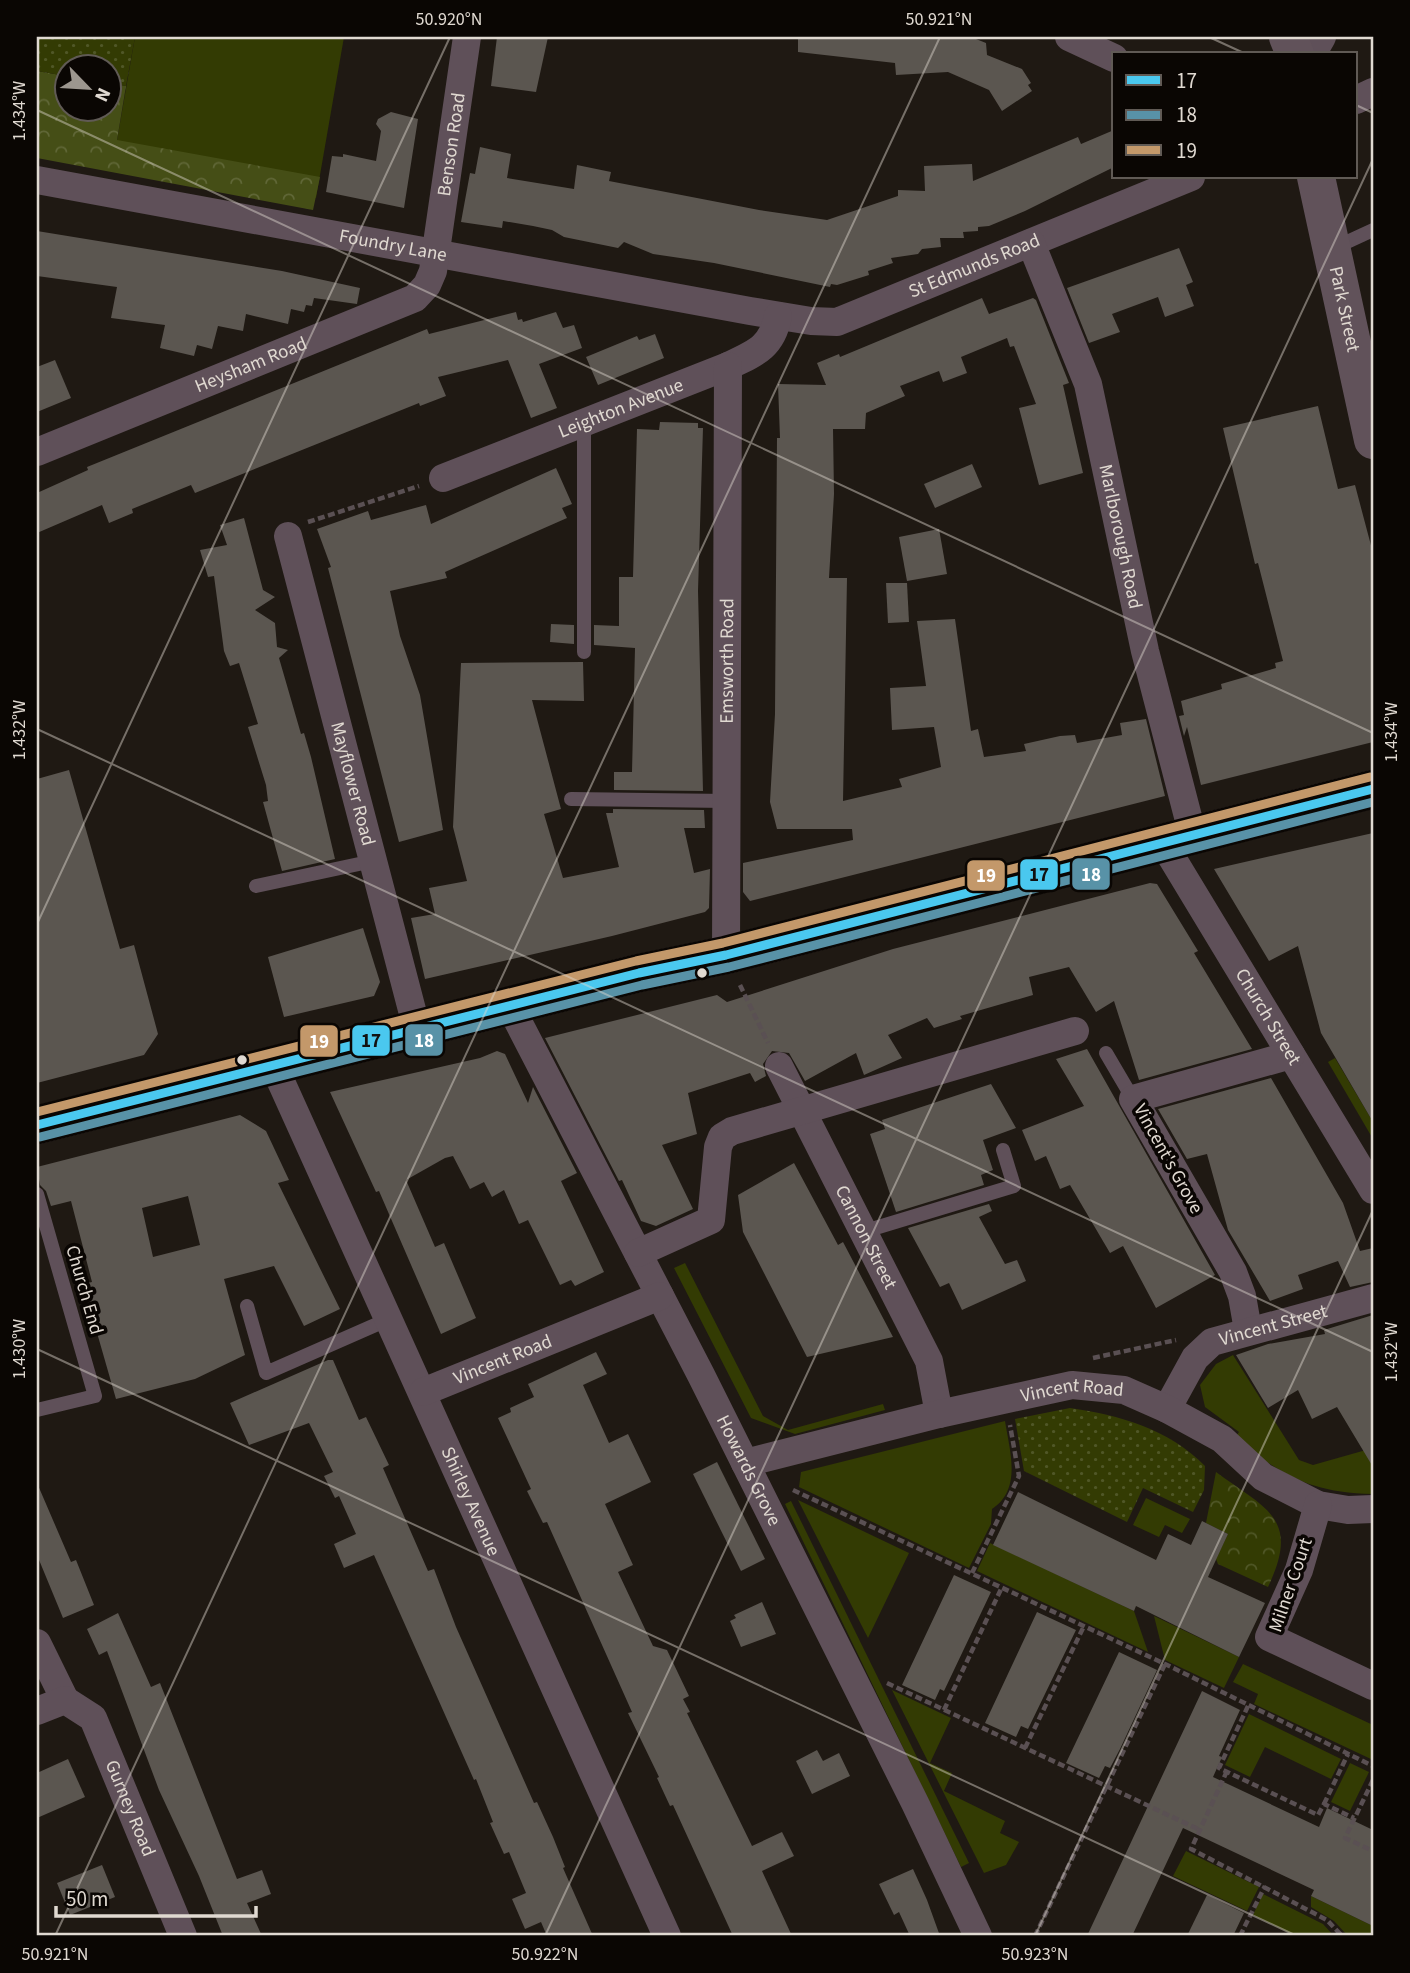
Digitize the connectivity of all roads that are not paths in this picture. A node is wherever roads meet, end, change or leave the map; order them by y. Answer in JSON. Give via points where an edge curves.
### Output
{"nodes":[{"id":1,"x":467,"y":37,"type":"edge"},
{"id":2,"x":1069,"y":37,"type":"edge"},
{"id":3,"x":1322,"y":37,"type":"edge"},
{"id":4,"x":1307,"y":52,"type":"edge"},
{"id":5,"x":1112,"y":57,"type":"edge"},
{"id":6,"x":1189,"y":178,"type":"edge"},
{"id":7,"x":1315,"y":178,"type":"edge"},
{"id":8,"x":37,"y":180,"type":"edge"},
{"id":9,"x":1373,"y":230,"type":"edge"},
{"id":10,"x":1031,"y":243,"type":"junction"},
{"id":11,"x":1330,"y":250,"type":"junction"},
{"id":12,"x":436,"y":252,"type":"junction"},
{"id":13,"x":750,"y":311,"type":"joint"},
{"id":14,"x":778,"y":316,"type":"junction"},
{"id":15,"x":729,"y":366,"type":"junction"},
{"id":16,"x":583,"y":424,"type":"junction"},
{"id":17,"x":1373,"y":440,"type":"edge"},
{"id":18,"x":37,"y":452,"type":"edge"},
{"id":19,"x":443,"y":478,"type":"road end"},
{"id":20,"x":288,"y":536,"type":"road end"},
{"id":21,"x":584,"y":652,"type":"dead end"},
{"id":22,"x":1373,"y":789,"type":"edge"},
{"id":23,"x":571,"y":799,"type":"dead end"},
{"id":24,"x":727,"y":801,"type":"junction"},
{"id":25,"x":1178,"y":840,"type":"junction"},
{"id":26,"x":373,"y":861,"type":"junction"},
{"id":27,"x":256,"y":886,"type":"dead end"},
{"id":28,"x":726,"y":955,"type":"junction"},
{"id":29,"x":510,"y":1008,"type":"junction"},
{"id":30,"x":417,"y":1029,"type":"junction"},
{"id":31,"x":1075,"y":1031,"type":"dead end"},
{"id":32,"x":1106,"y":1053,"type":"dead end"},
{"id":33,"x":1291,"y":1055,"type":"junction"},
{"id":34,"x":273,"y":1065,"type":"junction"},
{"id":35,"x":779,"y":1066,"type":"road end"},
{"id":36,"x":1133,"y":1099,"type":"junction"},
{"id":37,"x":800,"y":1109,"type":"junction"},
{"id":38,"x":37,"y":1125,"type":"edge"},
{"id":39,"x":1003,"y":1150,"type":"dead end"},
{"id":40,"x":1373,"y":1190,"type":"edge"},
{"id":41,"x":37,"y":1194,"type":"edge"},
{"id":42,"x":862,"y":1232,"type":"junction"},
{"id":43,"x":638,"y":1253,"type":"junction"},
{"id":44,"x":660,"y":1296,"type":"junction"},
{"id":45,"x":1373,"y":1298,"type":"edge"},
{"id":46,"x":247,"y":1306,"type":"dead end"},
{"id":47,"x":389,"y":1319,"type":"junction"},
{"id":48,"x":1248,"y":1331,"type":"junction"},
{"id":49,"x":423,"y":1392,"type":"junction"},
{"id":50,"x":1167,"y":1409,"type":"junction"},
{"id":51,"x":37,"y":1410,"type":"edge"},
{"id":52,"x":939,"y":1414,"type":"junction"},
{"id":53,"x":745,"y":1463,"type":"junction"},
{"id":54,"x":1318,"y":1505,"type":"junction"},
{"id":55,"x":1373,"y":1509,"type":"edge"},
{"id":56,"x":37,"y":1643,"type":"edge"},
{"id":57,"x":1373,"y":1686,"type":"edge"},
{"id":58,"x":65,"y":1700,"type":"junction"},
{"id":59,"x":37,"y":1711,"type":"edge"},
{"id":60,"x":183,"y":1936,"type":"edge"},
{"id":61,"x":667,"y":1936,"type":"edge"},
{"id":62,"x":978,"y":1936,"type":"edge"}],
"edges":[{"from":1,"to":12,"type":"street","name":"Benson Road"},
{"from":2,"to":5,"type":"street"},
{"from":3,"to":4,"type":"street"},
{"from":6,"to":10,"type":"street","name":"St Edmunds Road"},
{"from":7,"to":11,"type":"street","name":"Park Street"},
{"from":8,"to":12,"type":"street","name":"Foundry Lane"},
{"from":9,"to":11,"type":"lane"},
{"from":10,"to":14,"type":"street","name":"St Edmunds Road","via":[[837,322]]},
{"from":10,"to":25,"type":"street","name":"Marlborough Road","via":[[1088,384],[1145,651]]},
{"from":11,"to":17,"type":"street","name":"Park Street"},
{"from":12,"to":13,"type":"street","name":"Foundry Lane"},
{"from":12,"to":18,"type":"street","name":"Heysham Road","via":[[429,282],[415,298]]},
{"from":13,"to":14,"type":"street","name":"St Edmunds Road"},
{"from":14,"to":15,"type":"street","name":"Leighton Avenue","via":[[774,335],[765,345]]},
{"from":15,"to":16,"type":"street","name":"Leighton Avenue"},
{"from":15,"to":24,"type":"street","name":"Emsworth Road"},
{"from":16,"to":19,"type":"street","name":"Leighton Avenue"},
{"from":16,"to":21,"type":"lane"},
{"from":20,"to":26,"type":"street","name":"Mayflower Road"},
{"from":22,"to":25,"type":"main road"},
{"from":23,"to":24,"type":"lane"},
{"from":24,"to":28,"type":"street","name":"Emsworth Road"},
{"from":25,"to":28,"type":"main road"},
{"from":25,"to":33,"type":"street","name":"Church Street"},
{"from":26,"to":27,"type":"lane"},
{"from":26,"to":30,"type":"street","name":"Mayflower Road"},
{"from":28,"to":29,"type":"main road"},
{"from":29,"to":30,"type":"main road"},
{"from":29,"to":43,"type":"street","name":"Howards Grove"},
{"from":30,"to":34,"type":"main road"},
{"from":31,"to":37,"type":"street"},
{"from":32,"to":36,"type":"lane"},
{"from":33,"to":36,"type":"street","name":"Vincent's Grove"},
{"from":33,"to":40,"type":"street","name":"Church Street"},
{"from":34,"to":38,"type":"main road"},
{"from":34,"to":47,"type":"street","name":"Shirley Avenue"},
{"from":35,"to":37,"type":"street","name":"Cannon Street"},
{"from":36,"to":48,"type":"street","name":"Vincent's Grove","via":[[1233,1272]]},
{"from":37,"to":42,"type":"street","name":"Cannon Street"},
{"from":37,"to":43,"type":"street","via":[[722,1137],[711,1220]]},
{"from":39,"to":42,"type":"lane","via":[[1014,1186]]},
{"from":41,"to":51,"type":"lane","name":"Church End","via":[[95,1396]]},
{"from":42,"to":52,"type":"street","name":"Cannon Street","via":[[929,1361]]},
{"from":43,"to":44,"type":"street","name":"Howards Grove"},
{"from":44,"to":49,"type":"street","name":"Vincent Road"},
{"from":44,"to":53,"type":"street","name":"Howards Grove"},
{"from":45,"to":48,"type":"street","name":"Vincent Street"},
{"from":46,"to":47,"type":"lane","via":[[266,1373]]},
{"from":47,"to":49,"type":"street","name":"Shirley Avenue"},
{"from":48,"to":50,"type":"street","name":"Vincent Street","via":[[1212,1342],[1195,1358]]},
{"from":49,"to":61,"type":"street","name":"Shirley Avenue"},
{"from":50,"to":52,"type":"street","name":"Vincent Road","via":[[1124,1390],[1072,1385]]},
{"from":50,"to":54,"type":"street","name":"Vincent Road","via":[[1222,1439],[1263,1478]]},
{"from":52,"to":53,"type":"street","name":"Vincent Road"},
{"from":53,"to":62,"type":"street","name":"Howards Grove"},
{"from":54,"to":55,"type":"street","name":"Vincent Road"},
{"from":54,"to":57,"type":"street","name":"Milner Court","via":[[1299,1570],[1269,1637]]},
{"from":56,"to":58,"type":"street"},
{"from":58,"to":59,"type":"street"},
{"from":58,"to":60,"type":"street","name":"Gurney Road","via":[[93,1718]]}]}
